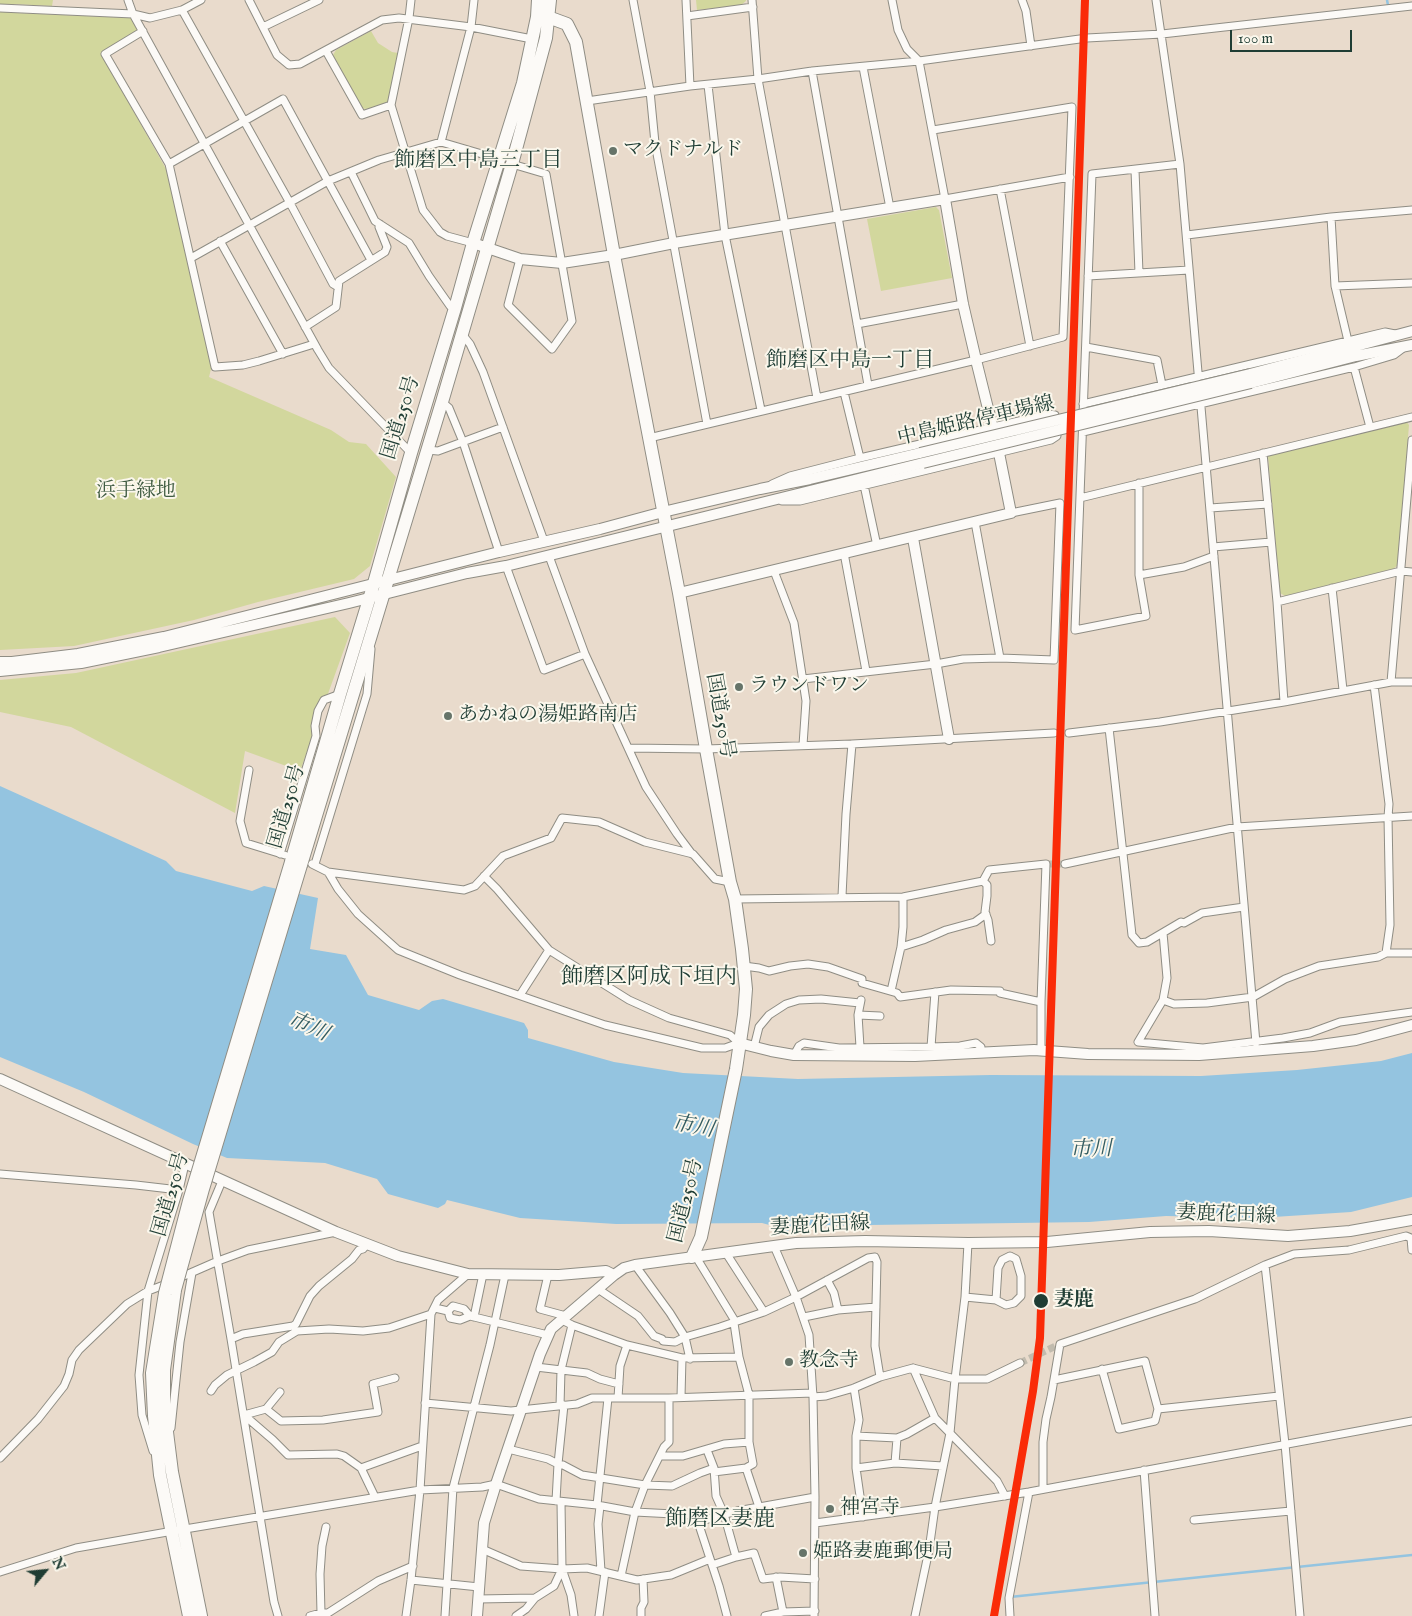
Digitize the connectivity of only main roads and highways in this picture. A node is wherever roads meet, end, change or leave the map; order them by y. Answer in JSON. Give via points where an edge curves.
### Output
{"nodes":[{"id":1,"x":538,"y":0,"type":"edge"},
{"id":2,"x":550,"y":0,"type":"edge"},
{"id":3,"x":543,"y":17,"type":"junction"},
{"id":4,"x":380,"y":582,"type":"junction"},
{"id":5,"x":297,"y":861,"type":"junction"},
{"id":6,"x":694,"y":1257,"type":"road end"},
{"id":7,"x":170,"y":1291,"type":"junction"},
{"id":8,"x":178,"y":1530,"type":"junction"},
{"id":9,"x":189,"y":1616,"type":"edge"},
{"id":10,"x":201,"y":1616,"type":"edge"}],
"edges":[{"from":1,"to":3,"type":"highway","name":"国道250号"},
{"from":2,"to":3,"type":"highway","name":"国道250号"},
{"from":3,"to":4,"type":"highway","name":"国道250号","via":[[532,39],[523,83],[411,453]]},
{"from":3,"to":4,"type":"highway","name":"国道250号","via":[[546,38],[512,164],[427,450]]},
{"from":3,"to":6,"type":"highway","name":"国道250号","via":[[567,24],[576,42],[735,899],[744,966],[744,1015],[736,1069]]},
{"from":4,"to":5,"type":"highway","name":"国道250号","via":[[369,598],[340,694]]},
{"from":4,"to":5,"type":"highway","name":"国道250号","via":[[382,595],[369,639]]},
{"from":5,"to":7,"type":"highway","name":"国道250号","bridge":true,"via":[[204,1189]]},
{"from":7,"to":8,"type":"highway","name":"国道250号","via":[[164,1408]]},
{"from":7,"to":8,"type":"highway","name":"国道250号","via":[[152,1373],[160,1475]]},
{"from":8,"to":9,"type":"highway","name":"国道250号"},
{"from":8,"to":10,"type":"highway","name":"国道250号"}]}
